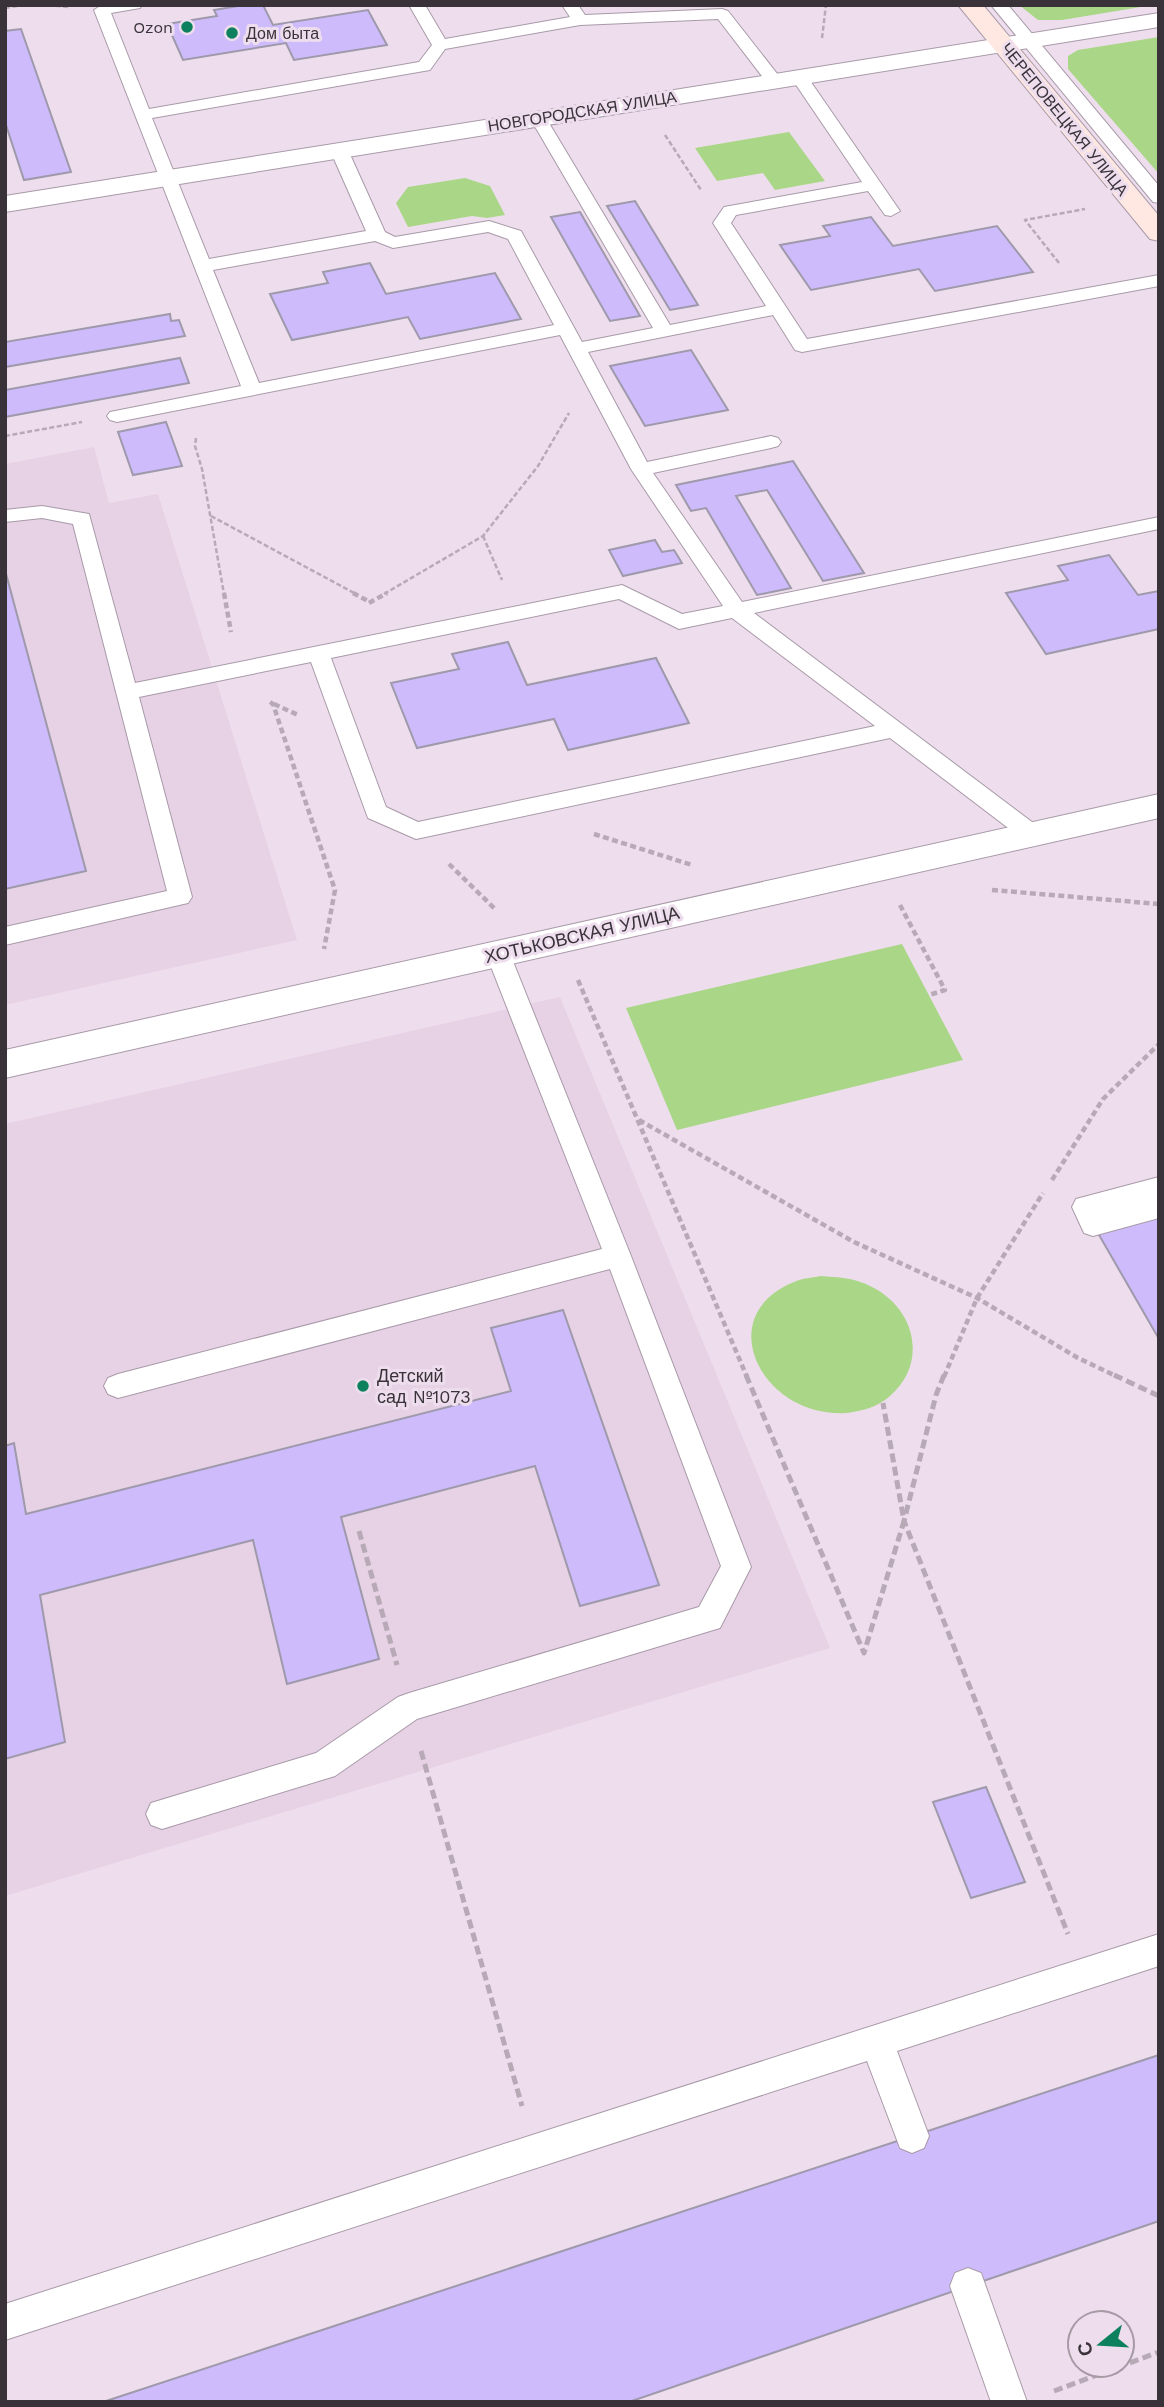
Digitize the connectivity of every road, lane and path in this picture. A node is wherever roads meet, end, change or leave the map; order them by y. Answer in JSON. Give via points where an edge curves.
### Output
{"nodes":[{"id":1,"x":23,"y":5,"type":"edge"},
{"id":2,"x":134,"y":5,"type":"edge"},
{"id":3,"x":417,"y":5,"type":"edge"},
{"id":4,"x":570,"y":5,"type":"edge"},
{"id":5,"x":970,"y":5,"type":"edge"},
{"id":6,"x":999,"y":5,"type":"edge"},
{"id":7,"x":5,"y":8,"type":"edge"},
{"id":8,"x":580,"y":20,"type":"junction"},
{"id":9,"x":1159,"y":20,"type":"edge"},
{"id":10,"x":1016,"y":43,"type":"junction"},
{"id":11,"x":440,"y":45,"type":"junction"},
{"id":12,"x":786,"y":78,"type":"junction"},
{"id":13,"x":143,"y":115,"type":"junction"},
{"id":14,"x":538,"y":118,"type":"junction"},
{"id":15,"x":659,"y":125,"type":"dead end"},
{"id":16,"x":339,"y":150,"type":"junction"},
{"id":17,"x":167,"y":178,"type":"junction"},
{"id":18,"x":873,"y":186,"type":"junction"},
{"id":19,"x":1159,"y":198,"type":"edge"},
{"id":20,"x":5,"y":204,"type":"edge"},
{"id":21,"x":1096,"y":207,"type":"dead end"},
{"id":22,"x":891,"y":211,"type":"dead end"},
{"id":23,"x":722,"y":223,"type":"junction"},
{"id":24,"x":1159,"y":233,"type":"edge"},
{"id":25,"x":377,"y":235,"type":"junction"},
{"id":26,"x":202,"y":266,"type":"junction"},
{"id":27,"x":1159,"y":280,"type":"edge"},
{"id":28,"x":1084,"y":294,"type":"junction"},
{"id":29,"x":777,"y":309,"type":"junction"},
{"id":30,"x":564,"y":329,"type":"junction"},
{"id":31,"x":664,"y":331,"type":"junction"},
{"id":32,"x":575,"y":349,"type":"junction"},
{"id":33,"x":590,"y":376,"type":"junction"},
{"id":34,"x":253,"y":391,"type":"junction"},
{"id":35,"x":199,"y":401,"type":"junction"},
{"id":36,"x":117,"y":416,"type":"joint"},
{"id":37,"x":5,"y":436,"type":"edge"},
{"id":38,"x":771,"y":442,"type":"dead end"},
{"id":39,"x":641,"y":469,"type":"junction"},
{"id":40,"x":210,"y":515,"type":"junction"},
{"id":41,"x":5,"y":516,"type":"edge"},
{"id":42,"x":1159,"y":523,"type":"edge"},
{"id":43,"x":483,"y":536,"type":"junction"},
{"id":44,"x":370,"y":602,"type":"junction"},
{"id":45,"x":364,"y":605,"type":"dead end"},
{"id":46,"x":737,"y":611,"type":"junction"},
{"id":47,"x":516,"y":613,"type":"junction"},
{"id":48,"x":318,"y":652,"type":"junction"},
{"id":49,"x":237,"y":668,"type":"junction"},
{"id":50,"x":214,"y":673,"type":"junction"},
{"id":51,"x":128,"y":692,"type":"junction"},
{"id":52,"x":894,"y":730,"type":"junction"},
{"id":53,"x":1159,"y":806,"type":"edge"},
{"id":54,"x":416,"y":831,"type":"junction"},
{"id":55,"x":593,"y":834,"type":"dead end"},
{"id":56,"x":1031,"y":834,"type":"junction"},
{"id":57,"x":697,"y":866,"type":"dead end"},
{"id":58,"x":979,"y":888,"type":"dead end"},
{"id":59,"x":897,"y":898,"type":"dead end"},
{"id":60,"x":1159,"y":904,"type":"edge"},
{"id":61,"x":497,"y":911,"type":"dead end"},
{"id":62,"x":5,"y":936,"type":"edge"},
{"id":63,"x":324,"y":950,"type":"dead end"},
{"id":64,"x":498,"y":954,"type":"junction"},
{"id":65,"x":574,"y":972,"type":"dead end"},
{"id":66,"x":929,"y":995,"type":"dead end"},
{"id":67,"x":1159,"y":1044,"type":"edge"},
{"id":68,"x":5,"y":1064,"type":"edge"},
{"id":69,"x":639,"y":1119,"type":"junction"},
{"id":70,"x":1159,"y":1187,"type":"edge"},
{"id":71,"x":1159,"y":1207,"type":"edge"},
{"id":72,"x":618,"y":1256,"type":"junction"},
{"id":73,"x":977,"y":1298,"type":"junction"},
{"id":74,"x":118,"y":1386,"type":"dead end"},
{"id":75,"x":1159,"y":1396,"type":"edge"},
{"id":76,"x":883,"y":1402,"type":"dead end"},
{"id":77,"x":904,"y":1521,"type":"junction"},
{"id":78,"x":359,"y":1531,"type":"dead end"},
{"id":79,"x":409,"y":1707,"type":"junction"},
{"id":80,"x":426,"y":1768,"type":"dead end"},
{"id":81,"x":162,"y":1814,"type":"dead end"},
{"id":82,"x":1159,"y":1950,"type":"edge"},
{"id":83,"x":1084,"y":1974,"type":"junction"},
{"id":84,"x":877,"y":2041,"type":"junction"},
{"id":85,"x":912,"y":2136,"type":"dead end"},
{"id":86,"x":535,"y":2151,"type":"junction"},
{"id":87,"x":968,"y":2286,"type":"dead end"},
{"id":88,"x":5,"y":2322,"type":"edge"},
{"id":89,"x":1159,"y":2352,"type":"edge"},
{"id":90,"x":1048,"y":2393,"type":"dead end"},
{"id":91,"x":1009,"y":2402,"type":"edge"}],
"edges":[{"from":1,"to":7,"type":"path"},
{"from":2,"to":13,"type":"lane","via":[[102,10]]},
{"from":3,"to":11,"type":"lane"},
{"from":4,"to":8,"type":"lane"},
{"from":5,"to":10,"type":"main road","name":"ЧЕРЕПОВЕЦКАЯ УЛИЦА"},
{"from":6,"to":10,"type":"lane","name":"ЧЕРЕПОВЕЦКАЯ УЛИЦА"},
{"from":8,"to":11,"type":"lane"},
{"from":8,"to":12,"type":"lane","via":[[722,14]]},
{"from":9,"to":10,"type":"street","name":"НОВГОРОДСКАЯ УЛИЦА"},
{"from":10,"to":12,"type":"street","name":"НОВГОРОДСКАЯ УЛИЦА"},
{"from":10,"to":19,"type":"lane","name":"ЧЕРЕПОВЕЦКАЯ УЛИЦА"},
{"from":10,"to":24,"type":"main road","name":"ЧЕРЕПОВЕЦКАЯ УЛИЦА"},
{"from":11,"to":13,"type":"lane","via":[[424,66]]},
{"from":12,"to":14,"type":"street","name":"НОВГОРОДСКАЯ УЛИЦА"},
{"from":12,"to":18,"type":"lane"},
{"from":13,"to":17,"type":"lane"},
{"from":14,"to":16,"type":"street","name":"НОВГОРОДСКАЯ УЛИЦА"},
{"from":14,"to":31,"type":"lane"},
{"from":15,"to":23,"type":"path"},
{"from":16,"to":17,"type":"street","name":"НОВГОРОДСКАЯ УЛИЦА"},
{"from":16,"to":25,"type":"lane"},
{"from":17,"to":20,"type":"street","name":"НОВГОРОДСКАЯ УЛИЦА"},
{"from":17,"to":26,"type":"lane"},
{"from":18,"to":22,"type":"lane"},
{"from":18,"to":23,"type":"lane","via":[[730,211]]},
{"from":21,"to":28,"type":"path","via":[[1025,220]]},
{"from":23,"to":29,"type":"lane"},
{"from":25,"to":26,"type":"lane"},
{"from":25,"to":30,"type":"lane","via":[[393,243],[489,226],[515,235]]},
{"from":26,"to":34,"type":"lane"},
{"from":27,"to":28,"type":"lane"},
{"from":28,"to":29,"type":"lane","via":[[802,346]]},
{"from":29,"to":31,"type":"lane"},
{"from":30,"to":32,"type":"lane"},
{"from":30,"to":34,"type":"lane"},
{"from":31,"to":32,"type":"lane"},
{"from":32,"to":33,"type":"lane"},
{"from":33,"to":39,"type":"lane"},
{"from":33,"to":43,"type":"path","via":[[538,466]]},
{"from":34,"to":35,"type":"lane"},
{"from":35,"to":36,"type":"lane"},
{"from":35,"to":40,"type":"path","via":[[195,446]]},
{"from":36,"to":37,"type":"path"},
{"from":38,"to":39,"type":"lane"},
{"from":39,"to":46,"type":"lane"},
{"from":40,"to":44,"type":"path"},
{"from":40,"to":49,"type":"path"},
{"from":41,"to":51,"type":"lane","via":[[42,512],[82,519]]},
{"from":42,"to":46,"type":"lane"},
{"from":43,"to":44,"type":"path"},
{"from":43,"to":47,"type":"path"},
{"from":44,"to":45,"type":"path"},
{"from":46,"to":47,"type":"lane","via":[[679,622],[622,592]]},
{"from":46,"to":52,"type":"lane"},
{"from":47,"to":48,"type":"lane"},
{"from":48,"to":49,"type":"lane"},
{"from":48,"to":54,"type":"lane","via":[[376,813]]},
{"from":49,"to":50,"type":"lane"},
{"from":50,"to":51,"type":"lane"},
{"from":50,"to":63,"type":"path","via":[[274,704],[335,890]]},
{"from":51,"to":62,"type":"lane","via":[[180,897]]},
{"from":52,"to":54,"type":"lane"},
{"from":52,"to":56,"type":"lane"},
{"from":53,"to":56,"type":"street","name":"ХОТЬКОВСКАЯ УЛИЦА"},
{"from":54,"to":61,"type":"path"},
{"from":55,"to":57,"type":"path"},
{"from":56,"to":64,"type":"street","name":"ХОТЬКОВСКАЯ УЛИЦА"},
{"from":58,"to":60,"type":"path"},
{"from":59,"to":66,"type":"path","via":[[945,989]]},
{"from":64,"to":68,"type":"street","name":"ХОТЬКОВСКАЯ УЛИЦА"},
{"from":64,"to":72,"type":"lane"},
{"from":65,"to":69,"type":"path"},
{"from":67,"to":73,"type":"path","via":[[1103,1099]]},
{"from":69,"to":73,"type":"path","via":[[855,1242]]},
{"from":69,"to":77,"type":"path","via":[[864,1653]]},
{"from":70,"to":71,"type":"lane","via":[[1085,1208],[1093,1225]]},
{"from":72,"to":74,"type":"lane"},
{"from":72,"to":79,"type":"lane","via":[[736,1567],[709,1618]]},
{"from":73,"to":75,"type":"path","via":[[1078,1358]]},
{"from":73,"to":77,"type":"path","via":[[936,1395]]},
{"from":76,"to":77,"type":"path"},
{"from":77,"to":83,"type":"path"},
{"from":78,"to":79,"type":"path"},
{"from":79,"to":81,"type":"lane","via":[[324,1765]]},
{"from":80,"to":86,"type":"path"},
{"from":82,"to":83,"type":"lane"},
{"from":83,"to":84,"type":"lane"},
{"from":84,"to":85,"type":"lane"},
{"from":84,"to":86,"type":"lane"},
{"from":86,"to":88,"type":"lane"},
{"from":87,"to":91,"type":"lane"},
{"from":89,"to":90,"type":"path"}]}
